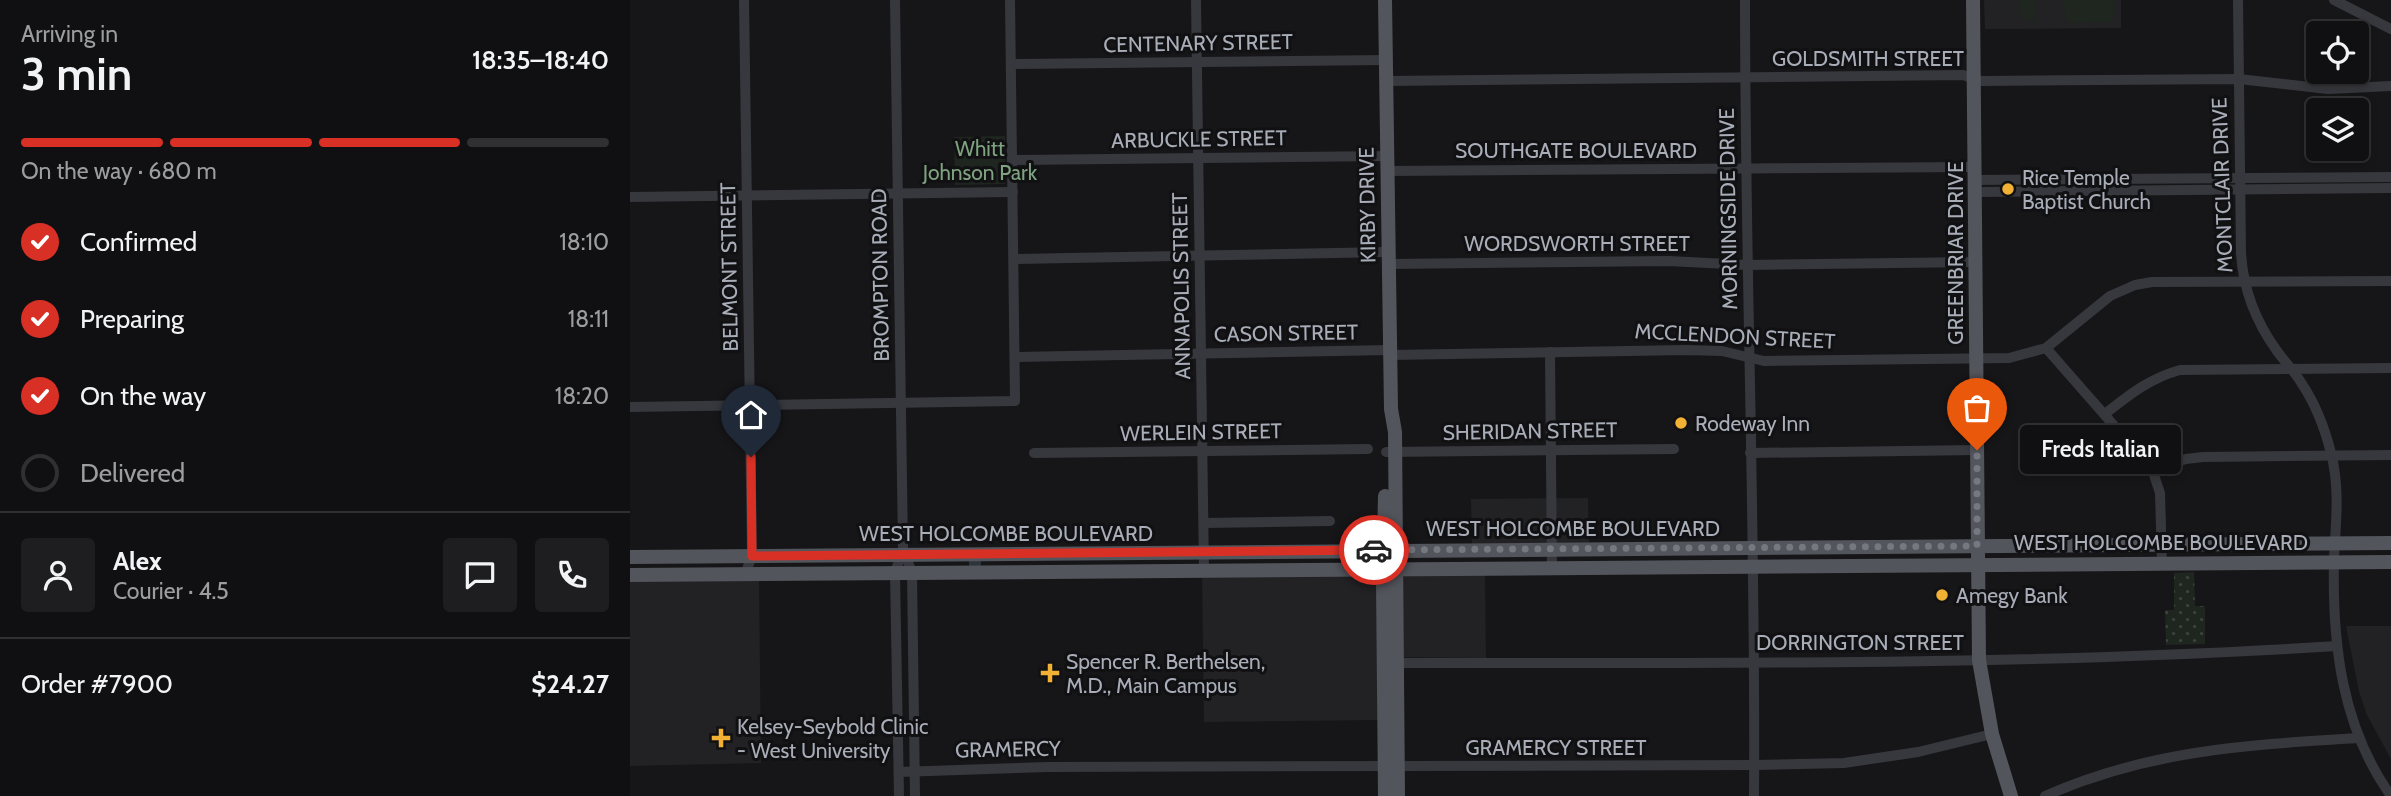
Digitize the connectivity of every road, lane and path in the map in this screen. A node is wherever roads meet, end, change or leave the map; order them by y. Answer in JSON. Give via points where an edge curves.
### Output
{"nodes":[{"id":1,"x":744,"y":0,"type":"edge"},
{"id":2,"x":895,"y":0,"type":"edge"},
{"id":3,"x":1010,"y":0,"type":"edge"},
{"id":4,"x":1196,"y":0,"type":"edge"},
{"id":5,"x":1385,"y":0,"type":"edge"},
{"id":6,"x":1745,"y":0,"type":"edge"},
{"id":7,"x":1973,"y":0,"type":"edge"},
{"id":8,"x":2238,"y":0,"type":"edge"},
{"id":9,"x":2334,"y":0,"type":"edge"},
{"id":10,"x":2391,"y":29,"type":"edge"},
{"id":11,"x":1386,"y":60,"type":"junction"},
{"id":12,"x":1197,"y":62,"type":"junction"},
{"id":13,"x":1011,"y":64,"type":"junction"},
{"id":14,"x":1745,"y":77,"type":"junction"},
{"id":15,"x":1974,"y":78,"type":"junction"},
{"id":16,"x":2239,"y":79,"type":"junction"},
{"id":17,"x":1386,"y":80,"type":"junction"},
{"id":18,"x":2391,"y":86,"type":"edge"},
{"id":19,"x":1198,"y":158,"type":"junction"},
{"id":20,"x":1012,"y":160,"type":"junction"},
{"id":21,"x":1387,"y":164,"type":"junction"},
{"id":22,"x":1748,"y":168,"type":"junction"},
{"id":23,"x":2391,"y":177,"type":"edge"},
{"id":24,"x":1975,"y":179,"type":"junction"},
{"id":25,"x":2240,"y":184,"type":"junction"},
{"id":26,"x":2391,"y":188,"type":"edge"},
{"id":27,"x":1013,"y":192,"type":"junction"},
{"id":28,"x":898,"y":193,"type":"junction"},
{"id":29,"x":747,"y":196,"type":"junction"},
{"id":30,"x":630,"y":197,"type":"edge"},
{"id":31,"x":1199,"y":256,"type":"junction"},
{"id":32,"x":1014,"y":258,"type":"junction"},
{"id":33,"x":1389,"y":258,"type":"junction"},
{"id":34,"x":1976,"y":262,"type":"junction"},
{"id":35,"x":1748,"y":265,"type":"junction"},
{"id":36,"x":2391,"y":281,"type":"edge"},
{"id":37,"x":2244,"y":282,"type":"junction"},
{"id":38,"x":2046,"y":348,"type":"junction"},
{"id":39,"x":1550,"y":352,"type":"junction"},
{"id":40,"x":1390,"y":353,"type":"junction"},
{"id":41,"x":1201,"y":354,"type":"junction"},
{"id":42,"x":1015,"y":357,"type":"junction"},
{"id":43,"x":1750,"y":358,"type":"junction"},
{"id":44,"x":1976,"y":360,"type":"junction"},
{"id":45,"x":2391,"y":368,"type":"edge"},
{"id":46,"x":2292,"y":369,"type":"junction"},
{"id":47,"x":901,"y":403,"type":"junction"},
{"id":48,"x":750,"y":405,"type":"junction"},
{"id":49,"x":630,"y":407,"type":"edge"},
{"id":50,"x":2105,"y":414,"type":"junction"},
{"id":51,"x":1368,"y":449,"type":"dead end"},
{"id":52,"x":1674,"y":449,"type":"dead end"},
{"id":53,"x":1202,"y":450,"type":"junction"},
{"id":54,"x":1550,"y":450,"type":"junction"},
{"id":55,"x":1977,"y":450,"type":"junction"},
{"id":56,"x":1391,"y":452,"type":"junction"},
{"id":57,"x":1034,"y":453,"type":"dead end"},
{"id":58,"x":1750,"y":453,"type":"junction"},
{"id":59,"x":2332,"y":455,"type":"junction"},
{"id":60,"x":2391,"y":455,"type":"edge"},
{"id":61,"x":2152,"y":469,"type":"junction"},
{"id":62,"x":1330,"y":522,"type":"dead end"},
{"id":63,"x":1204,"y":523,"type":"junction"},
{"id":64,"x":2335,"y":543,"type":"junction"},
{"id":65,"x":2391,"y":543,"type":"edge"},
{"id":66,"x":2161,"y":544,"type":"junction"},
{"id":67,"x":2084,"y":545,"type":"junction"},
{"id":68,"x":1977,"y":546,"type":"junction"},
{"id":69,"x":1752,"y":548,"type":"junction"},
{"id":70,"x":1551,"y":549,"type":"junction"},
{"id":71,"x":1390,"y":550,"type":"junction"},
{"id":72,"x":903,"y":552,"type":"junction"},
{"id":73,"x":1204,"y":552,"type":"junction"},
{"id":74,"x":752,"y":556,"type":"junction"},
{"id":75,"x":630,"y":557,"type":"edge"},
{"id":76,"x":2334,"y":562,"type":"junction"},
{"id":77,"x":2391,"y":562,"type":"edge"},
{"id":78,"x":2162,"y":564,"type":"junction"},
{"id":79,"x":1977,"y":565,"type":"junction"},
{"id":80,"x":2062,"y":565,"type":"junction"},
{"id":81,"x":1753,"y":567,"type":"junction"},
{"id":82,"x":1389,"y":569,"type":"junction"},
{"id":83,"x":1552,"y":569,"type":"junction"},
{"id":84,"x":1204,"y":571,"type":"junction"},
{"id":85,"x":895,"y":573,"type":"junction"},
{"id":86,"x":912,"y":573,"type":"junction"},
{"id":87,"x":745,"y":574,"type":"junction"},
{"id":88,"x":630,"y":575,"type":"edge"},
{"id":89,"x":2337,"y":646,"type":"junction"},
{"id":90,"x":1979,"y":660,"type":"junction"},
{"id":91,"x":1756,"y":662,"type":"junction"},
{"id":92,"x":1390,"y":663,"type":"junction"},
{"id":93,"x":897,"y":689,"type":"junction"},
{"id":94,"x":914,"y":689,"type":"junction"},
{"id":95,"x":1992,"y":734,"type":"junction"},
{"id":96,"x":2359,"y":738,"type":"junction"},
{"id":97,"x":1755,"y":765,"type":"junction"},
{"id":98,"x":1391,"y":766,"type":"junction"},
{"id":99,"x":1118,"y":767,"type":"joint"},
{"id":100,"x":915,"y":770,"type":"junction"},
{"id":101,"x":899,"y":772,"type":"junction"},
{"id":102,"x":899,"y":796,"type":"edge"},
{"id":103,"x":915,"y":796,"type":"edge"},
{"id":104,"x":1385,"y":796,"type":"edge"},
{"id":105,"x":1398,"y":796,"type":"edge"},
{"id":106,"x":1754,"y":796,"type":"edge"},
{"id":107,"x":2011,"y":796,"type":"edge"},
{"id":108,"x":2045,"y":796,"type":"edge"},
{"id":109,"x":2391,"y":796,"type":"edge"}],
"edges":[{"from":1,"to":29,"type":"street","name":"BELMONT STREET"},
{"from":2,"to":28,"type":"street","name":"BROMPTON ROAD"},
{"from":3,"to":13,"type":"street"},
{"from":4,"to":12,"type":"street","name":"ANNAPOLIS STREET"},
{"from":5,"to":11,"type":"main road","name":"KIRBY DRIVE"},
{"from":6,"to":14,"type":"street","name":"MORNINGSIDE DRIVE"},
{"from":7,"to":15,"type":"main road","name":"GREENBRIAR DRIVE"},
{"from":8,"to":16,"type":"street","name":"MONTCLAIR DRIVE"},
{"from":9,"to":10,"type":"street"},
{"from":11,"to":12,"type":"street","name":"CENTENARY STREET"},
{"from":11,"to":17,"type":"main road","name":"KIRBY DRIVE"},
{"from":12,"to":13,"type":"street","name":"CENTENARY STREET"},
{"from":12,"to":19,"type":"street","name":"ANNAPOLIS STREET"},
{"from":13,"to":20,"type":"street"},
{"from":14,"to":15,"type":"street","name":"GOLDSMITH STREET"},
{"from":14,"to":17,"type":"street","name":"GOLDSMITH STREET"},
{"from":14,"to":22,"type":"street","name":"MORNINGSIDE DRIVE"},
{"from":15,"to":16,"type":"street","name":"GOLDSMITH STREET"},
{"from":15,"to":24,"type":"main road","name":"GREENBRIAR DRIVE"},
{"from":16,"to":18,"type":"street","name":"GOLDSMITH STREET","via":[[2328,89]]},
{"from":16,"to":25,"type":"street","name":"MONTCLAIR DRIVE"},
{"from":17,"to":21,"type":"main road","name":"KIRBY DRIVE"},
{"from":19,"to":20,"type":"street","name":"ARBUCKLE STREET"},
{"from":19,"to":21,"type":"street","name":"ARBUCKLE STREET"},
{"from":19,"to":31,"type":"street","name":"ANNAPOLIS STREET"},
{"from":20,"to":27,"type":"street"},
{"from":21,"to":22,"type":"street","name":"SOUTHGATE BOULEVARD"},
{"from":21,"to":33,"type":"main road","name":"KIRBY DRIVE"},
{"from":22,"to":24,"type":"street","name":"SOUTHGATE BOULEVARD"},
{"from":22,"to":35,"type":"street","name":"MORNINGSIDE DRIVE"},
{"from":23,"to":25,"type":"street","name":"SOUTHGATE BOULEVARD"},
{"from":24,"to":25,"type":"street","name":"SOUTHGATE BOULEVARD"},
{"from":24,"to":34,"type":"main road","name":"GREENBRIAR DRIVE"},
{"from":25,"to":26,"type":"street","name":"SOUTHGATE BOULEVARD"},
{"from":25,"to":37,"type":"street","name":"MONTCLAIR DRIVE"},
{"from":27,"to":28,"type":"street"},
{"from":27,"to":32,"type":"street"},
{"from":28,"to":29,"type":"street"},
{"from":28,"to":47,"type":"street","name":"BROMPTON ROAD"},
{"from":29,"to":30,"type":"street"},
{"from":29,"to":48,"type":"street","name":"BELMONT STREET"},
{"from":31,"to":32,"type":"street","name":"WORDSWORTH STREET"},
{"from":31,"to":33,"type":"street","name":"WORDSWORTH STREET"},
{"from":31,"to":41,"type":"street","name":"ANNAPOLIS STREET"},
{"from":32,"to":42,"type":"street"},
{"from":33,"to":35,"type":"street","name":"WORDSWORTH STREET"},
{"from":33,"to":40,"type":"main road","name":"KIRBY DRIVE"},
{"from":34,"to":35,"type":"street","name":"WORDSWORTH STREET"},
{"from":34,"to":44,"type":"main road","name":"GREENBRIAR DRIVE"},
{"from":35,"to":43,"type":"street","name":"MORNINGSIDE DRIVE"},
{"from":36,"to":37,"type":"street","name":"MCCLENDON STREET"},
{"from":37,"to":38,"type":"street","name":"MCCLENDON STREET","via":[[2135,285],[2110,296]]},
{"from":37,"to":46,"type":"street","name":"MONTCLAIR DRIVE","via":[[2263,328]]},
{"from":38,"to":44,"type":"street","name":"MCCLENDON STREET","via":[[2019,357]]},
{"from":38,"to":50,"type":"street"},
{"from":39,"to":40,"type":"street","name":"MCCLENDON STREET"},
{"from":39,"to":43,"type":"street","name":"MCCLENDON STREET","via":[[1707,350]]},
{"from":39,"to":54,"type":"street"},
{"from":40,"to":41,"type":"street","name":"CASON STREET"},
{"from":40,"to":56,"type":"main road","name":"KIRBY DRIVE"},
{"from":41,"to":42,"type":"street","name":"CASON STREET"},
{"from":41,"to":53,"type":"street","name":"ANNAPOLIS STREET"},
{"from":42,"to":47,"type":"street","via":[[1015,401]]},
{"from":43,"to":44,"type":"street","name":"MCCLENDON STREET"},
{"from":43,"to":58,"type":"street","name":"MORNINGSIDE DRIVE"},
{"from":44,"to":55,"type":"main road","name":"GREENBRIAR DRIVE"},
{"from":45,"to":46,"type":"street"},
{"from":46,"to":50,"type":"street","via":[[2180,370],[2141,385]]},
{"from":46,"to":59,"type":"street","name":"MONTCLAIR DRIVE","via":[[2317,412]]},
{"from":47,"to":48,"type":"street"},
{"from":47,"to":72,"type":"street","name":"BROMPTON ROAD"},
{"from":48,"to":49,"type":"street"},
{"from":48,"to":74,"type":"street","name":"BELMONT STREET"},
{"from":50,"to":61,"type":"street"},
{"from":51,"to":53,"type":"street","name":"WERLEIN STREET"},
{"from":52,"to":54,"type":"street","name":"SHERIDAN STREET"},
{"from":53,"to":57,"type":"street","name":"WERLEIN STREET"},
{"from":53,"to":63,"type":"street","name":"ANNAPOLIS STREET"},
{"from":54,"to":56,"type":"street","name":"SHERIDAN STREET"},
{"from":54,"to":70,"type":"street"},
{"from":55,"to":58,"type":"street"},
{"from":55,"to":68,"type":"main road","name":"GREENBRIAR DRIVE"},
{"from":56,"to":71,"type":"main road","name":"KIRBY DRIVE"},
{"from":58,"to":69,"type":"street","name":"MORNINGSIDE DRIVE"},
{"from":59,"to":60,"type":"street"},
{"from":59,"to":61,"type":"street","via":[[2203,457]]},
{"from":59,"to":64,"type":"street","name":"MONTCLAIR DRIVE"},
{"from":61,"to":66,"type":"street","via":[[2160,493]]},
{"from":62,"to":63,"type":"street"},
{"from":63,"to":73,"type":"street","name":"ANNAPOLIS STREET"},
{"from":64,"to":65,"type":"main road","name":"WEST HOLCOMBE BOULEVARD"},
{"from":64,"to":66,"type":"main road","name":"WEST HOLCOMBE BOULEVARD"},
{"from":64,"to":76,"type":"street","name":"MONTCLAIR DRIVE"},
{"from":66,"to":67,"type":"main road","name":"WEST HOLCOMBE BOULEVARD"},
{"from":66,"to":78,"type":"street"},
{"from":67,"to":68,"type":"main road","name":"WEST HOLCOMBE BOULEVARD"},
{"from":67,"to":80,"type":"main road","via":[[2081,552],[2063,555]]},
{"from":68,"to":69,"type":"main road","name":"WEST HOLCOMBE BOULEVARD"},
{"from":68,"to":79,"type":"main road","name":"GREENBRIAR DRIVE"},
{"from":69,"to":70,"type":"main road","name":"WEST HOLCOMBE BOULEVARD"},
{"from":69,"to":81,"type":"street","name":"MORNINGSIDE DRIVE"},
{"from":70,"to":71,"type":"main road","name":"WEST HOLCOMBE BOULEVARD"},
{"from":70,"to":83,"type":"street"},
{"from":71,"to":73,"type":"main road","name":"WEST HOLCOMBE BOULEVARD"},
{"from":71,"to":82,"type":"main road","name":"KIRBY DRIVE"},
{"from":72,"to":73,"type":"main road","name":"WEST HOLCOMBE BOULEVARD"},
{"from":72,"to":74,"type":"main road","name":"WEST HOLCOMBE BOULEVARD"},
{"from":72,"to":85,"type":"street","name":"BROMPTON ROAD"},
{"from":72,"to":86,"type":"street","name":"BROMPTON ROAD"},
{"from":73,"to":84,"type":"street","name":"ANNAPOLIS STREET"},
{"from":74,"to":75,"type":"main road","name":"WEST HOLCOMBE BOULEVARD"},
{"from":74,"to":87,"type":"street","name":"BELMONT STREET"},
{"from":76,"to":77,"type":"main road","name":"WEST HOLCOMBE BOULEVARD"},
{"from":76,"to":78,"type":"main road","name":"WEST HOLCOMBE BOULEVARD"},
{"from":76,"to":89,"type":"street","name":"MONTCLAIR DRIVE"},
{"from":78,"to":80,"type":"main road","name":"WEST HOLCOMBE BOULEVARD"},
{"from":79,"to":80,"type":"main road","name":"WEST HOLCOMBE BOULEVARD"},
{"from":79,"to":81,"type":"main road","name":"WEST HOLCOMBE BOULEVARD"},
{"from":79,"to":90,"type":"main road","name":"GREENBRIAR DRIVE"},
{"from":81,"to":83,"type":"main road","name":"WEST HOLCOMBE BOULEVARD"},
{"from":81,"to":91,"type":"street","name":"MORNINGSIDE DRIVE"},
{"from":82,"to":83,"type":"main road","name":"WEST HOLCOMBE BOULEVARD"},
{"from":82,"to":84,"type":"main road","name":"WEST HOLCOMBE BOULEVARD"},
{"from":82,"to":92,"type":"main road","name":"KIRBY DRIVE"},
{"from":84,"to":86,"type":"main road","name":"WEST HOLCOMBE BOULEVARD"},
{"from":85,"to":86,"type":"main road","name":"WEST HOLCOMBE BOULEVARD"},
{"from":85,"to":87,"type":"main road","name":"WEST HOLCOMBE BOULEVARD"},
{"from":85,"to":93,"type":"street","name":"BROMPTON ROAD"},
{"from":86,"to":94,"type":"street","name":"BROMPTON ROAD"},
{"from":87,"to":88,"type":"main road","name":"WEST HOLCOMBE BOULEVARD"},
{"from":89,"to":90,"type":"street","name":"DORRINGTON STREET"},
{"from":89,"to":96,"type":"street","name":"MONTCLAIR DRIVE","via":[[2346,701]]},
{"from":90,"to":91,"type":"street","name":"DORRINGTON STREET"},
{"from":90,"to":95,"type":"main road","name":"GREENBRIAR DRIVE"},
{"from":91,"to":92,"type":"street","name":"DORRINGTON STREET"},
{"from":91,"to":97,"type":"street","name":"MORNINGSIDE DRIVE"},
{"from":92,"to":98,"type":"main road","name":"KIRBY DRIVE"},
{"from":93,"to":94,"type":"street"},
{"from":93,"to":101,"type":"street","name":"BROMPTON ROAD"},
{"from":94,"to":100,"type":"street","name":"BROMPTON ROAD"},
{"from":95,"to":97,"type":"street","name":"GRAMERCY STREET","via":[[1844,763]]},
{"from":95,"to":107,"type":"main road","name":"GREENBRIAR DRIVE"},
{"from":96,"to":108,"type":"street","via":[[2238,746],[2170,756],[2102,773]]},
{"from":96,"to":109,"type":"street","name":"MONTCLAIR DRIVE"},
{"from":97,"to":98,"type":"street","name":"GRAMERCY STREET"},
{"from":97,"to":106,"type":"street","name":"MORNINGSIDE DRIVE"},
{"from":98,"to":99,"type":"street","name":"GRAMERCY STREET"},
{"from":98,"to":104,"type":"main road","name":"KIRBY DRIVE"},
{"from":98,"to":105,"type":"main road","name":"KIRBY DRIVE"},
{"from":99,"to":100,"type":"street","name":"GRAMERCY"},
{"from":100,"to":101,"type":"street","name":"GRAMERCY"},
{"from":100,"to":103,"type":"street","name":"BROMPTON ROAD"},
{"from":101,"to":102,"type":"street","name":"BROMPTON ROAD"}]}
